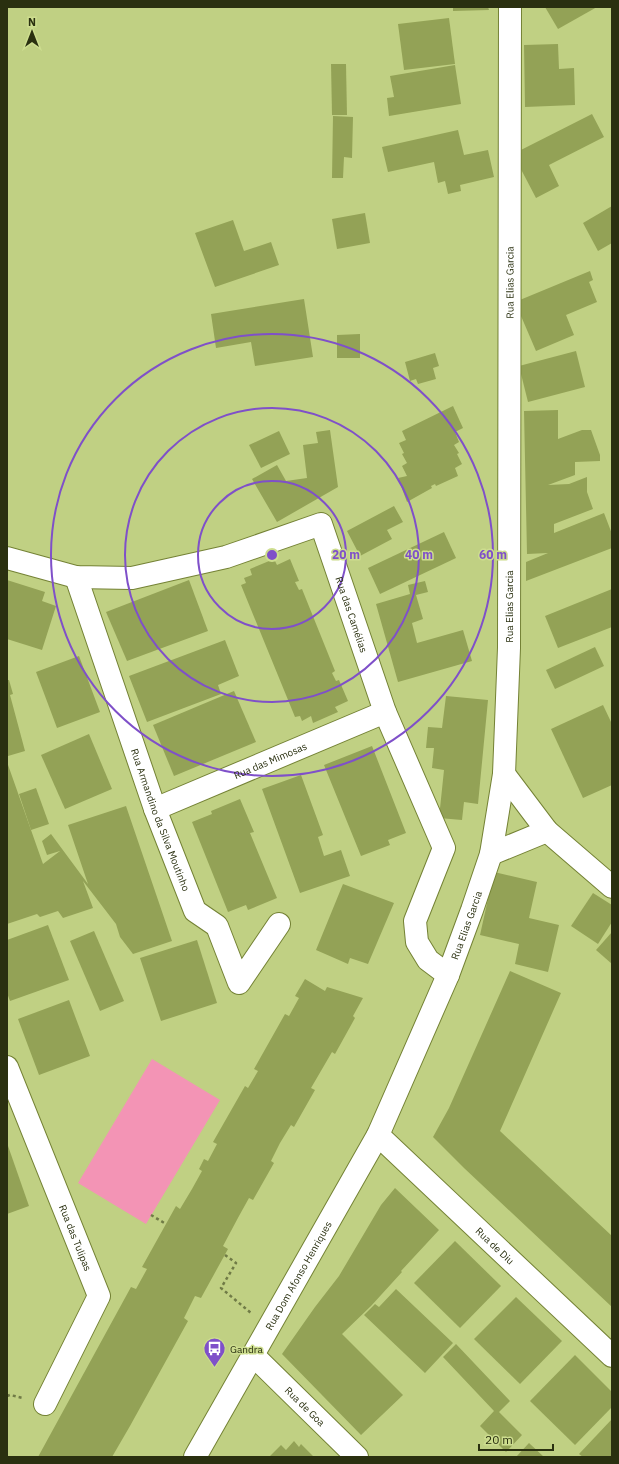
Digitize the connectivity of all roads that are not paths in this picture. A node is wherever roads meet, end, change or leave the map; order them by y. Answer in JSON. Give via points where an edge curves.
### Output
{"nodes":[{"id":1,"x":510,"y":7,"type":"edge"},
{"id":2,"x":7,"y":558,"type":"edge"},
{"id":3,"x":76,"y":577,"type":"junction"},
{"id":4,"x":385,"y":712,"type":"junction"},
{"id":5,"x":504,"y":774,"type":"junction"},
{"id":6,"x":155,"y":809,"type":"junction"},
{"id":7,"x":547,"y":831,"type":"junction"},
{"id":8,"x":491,"y":854,"type":"junction"},
{"id":9,"x":612,"y":887,"type":"edge"},
{"id":10,"x":279,"y":924,"type":"dead end"},
{"id":11,"x":448,"y":975,"type":"junction"},
{"id":12,"x":7,"y":1067,"type":"edge"},
{"id":13,"x":378,"y":1135,"type":"junction"},
{"id":14,"x":253,"y":1355,"type":"junction"},
{"id":15,"x":612,"y":1356,"type":"edge"},
{"id":16,"x":45,"y":1404,"type":"dead end"},
{"id":17,"x":195,"y":1457,"type":"edge"},
{"id":18,"x":357,"y":1457,"type":"edge"}],
"edges":[{"from":1,"to":5,"type":"street","name":"Rua Elias Garcia","via":[[509,648]]},
{"from":2,"to":3,"type":"street","name":"Rua das Camélias"},
{"from":3,"to":4,"type":"street","name":"Rua das Camélias","via":[[132,578],[226,557],[321,524]]},
{"from":3,"to":6,"type":"street","name":"Rua Armandino da Silva Moutinho"},
{"from":4,"to":6,"type":"street","name":"Rua das Mimosas"},
{"from":4,"to":11,"type":"street","name":"Rua das Camélias","via":[[444,848],[415,922],[417,942],[428,960]]},
{"from":5,"to":7,"type":"street"},
{"from":5,"to":8,"type":"street","name":"Rua Elias Garcia"},
{"from":6,"to":10,"type":"street","name":"Rua Armandino da Silva Moutinho","via":[[195,911],[217,926],[239,983]]},
{"from":7,"to":8,"type":"street"},
{"from":7,"to":9,"type":"street"},
{"from":8,"to":11,"type":"street","name":"Rua Elias Garcia"},
{"from":11,"to":13,"type":"street","name":"Rua Elias Garcia"},
{"from":12,"to":16,"type":"street","name":"Rua das Tulipas","via":[[99,1296]]},
{"from":13,"to":14,"type":"street","name":"Rua Dom Afonso Henriques"},
{"from":13,"to":15,"type":"street","name":"Rua de Diu"},
{"from":14,"to":17,"type":"street","name":"Rua Dom Afonso Henriques"},
{"from":14,"to":18,"type":"street","name":"Rua de Goa"}]}
